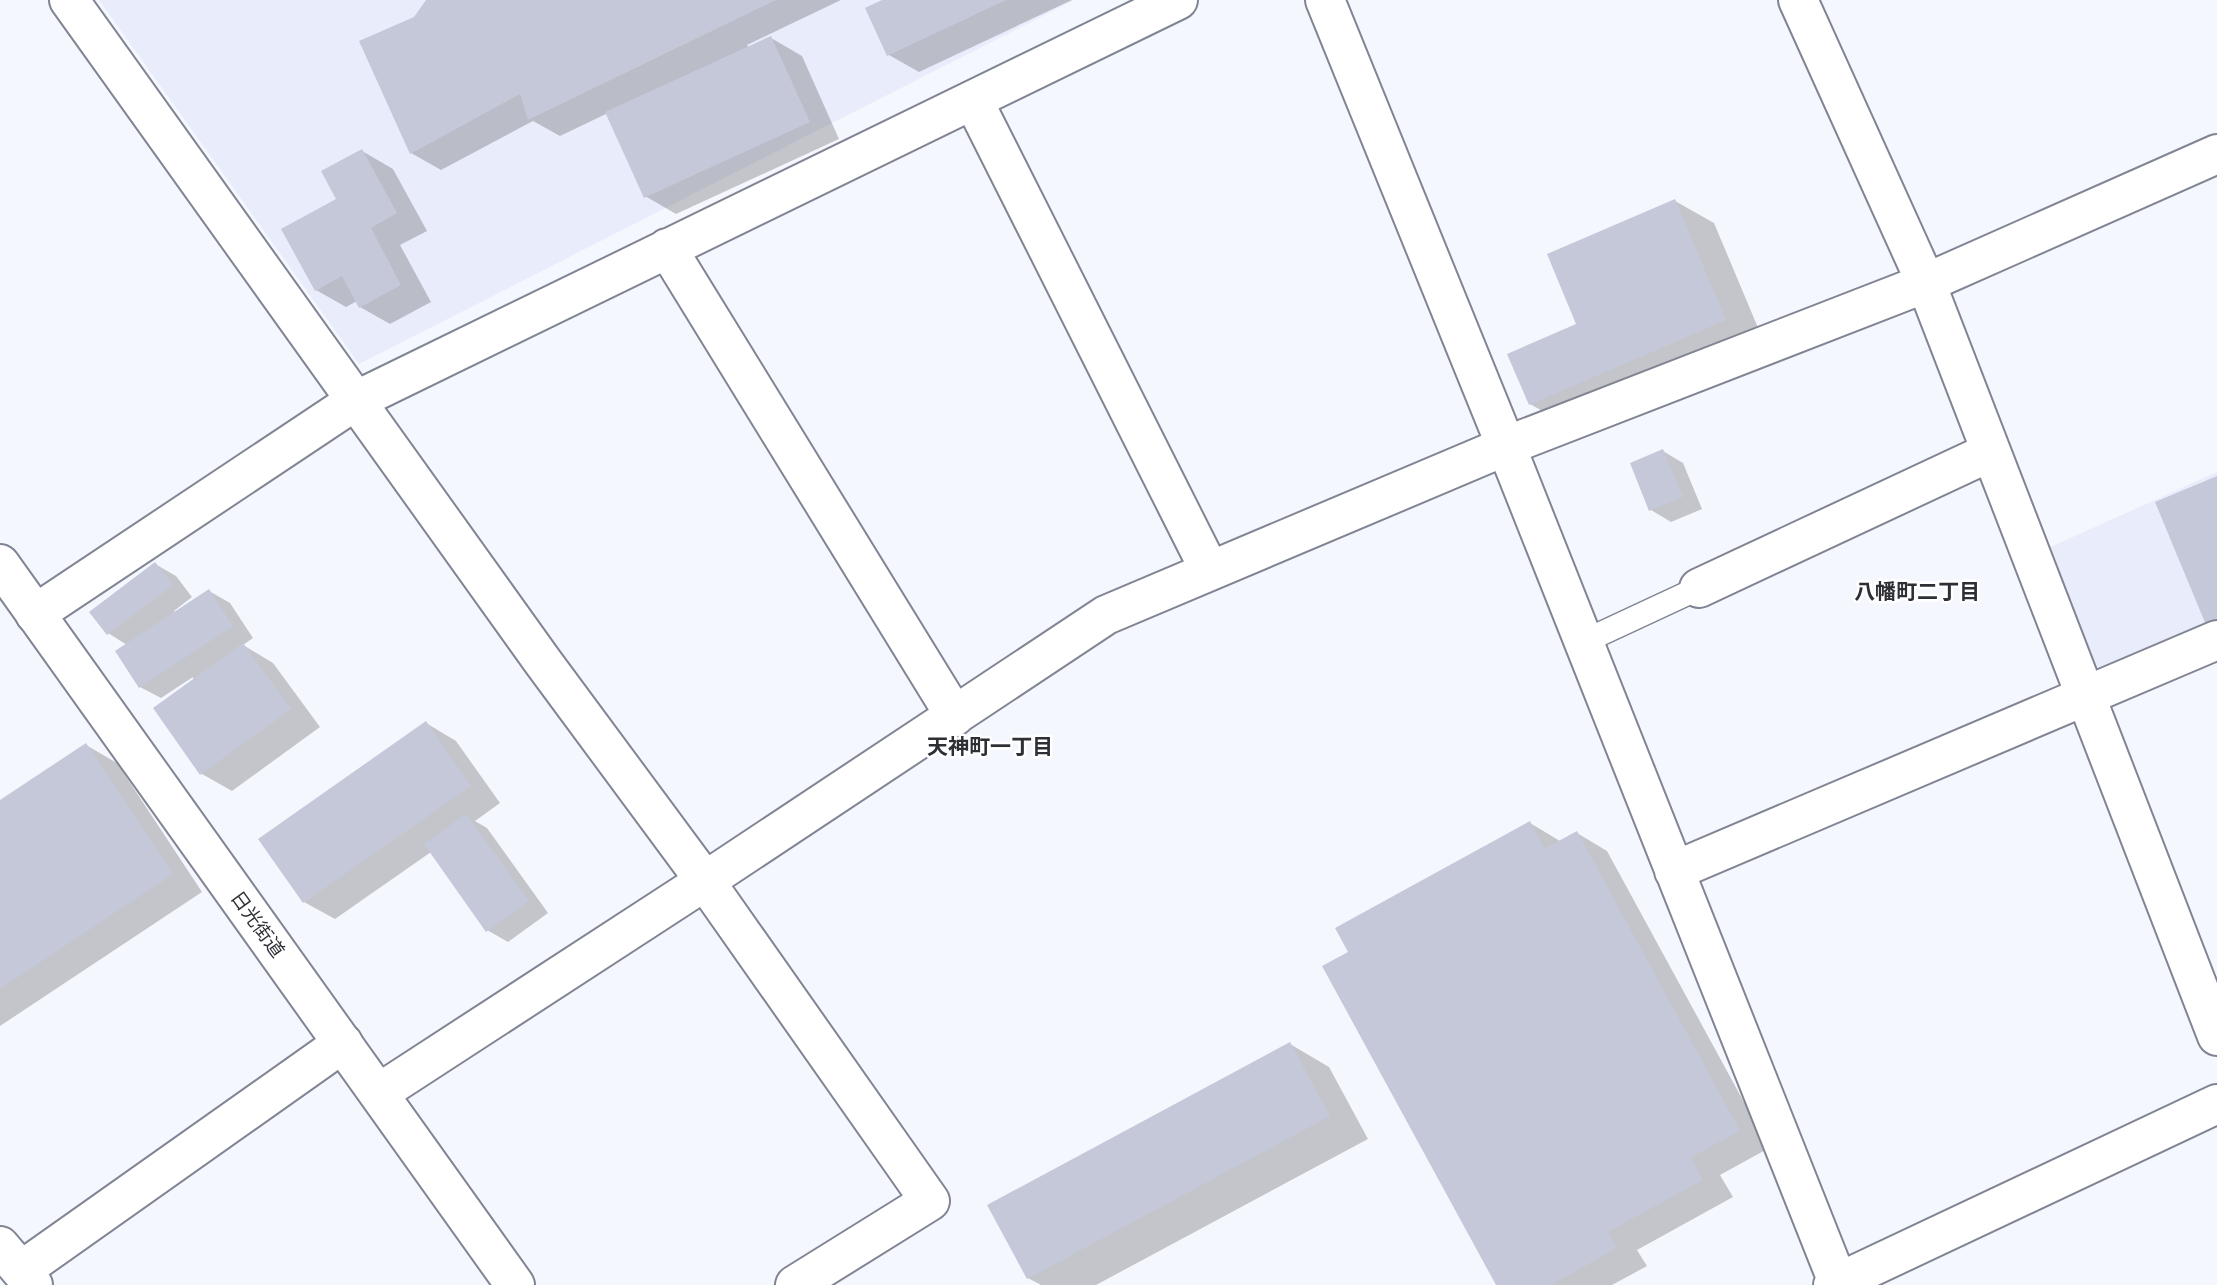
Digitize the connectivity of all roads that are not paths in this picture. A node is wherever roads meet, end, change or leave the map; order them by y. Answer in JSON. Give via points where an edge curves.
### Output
{"nodes":[{"id":1,"x":69,"y":0,"type":"edge"},
{"id":2,"x":1178,"y":0,"type":"edge"},
{"id":3,"x":1325,"y":0,"type":"edge"},
{"id":4,"x":1798,"y":0,"type":"edge"},
{"id":5,"x":973,"y":100,"type":"junction"},
{"id":6,"x":2217,"y":154,"type":"edge"},
{"id":7,"x":667,"y":248,"type":"junction"},
{"id":8,"x":1926,"y":283,"type":"junction"},
{"id":9,"x":355,"y":401,"type":"junction"},
{"id":10,"x":1506,"y":446,"type":"junction"},
{"id":11,"x":1990,"y":452,"type":"junction"},
{"id":12,"x":0,"y":564,"type":"edge"},
{"id":13,"x":1210,"y":571,"type":"junction"},
{"id":14,"x":1699,"y":588,"type":"joint"},
{"id":15,"x":35,"y":614,"type":"junction"},
{"id":16,"x":2217,"y":640,"type":"edge"},
{"id":17,"x":1583,"y":642,"type":"junction"},
{"id":18,"x":2085,"y":696,"type":"junction"},
{"id":19,"x":955,"y":716,"type":"junction"},
{"id":20,"x":1674,"y":871,"type":"junction"},
{"id":21,"x":705,"y":881,"type":"junction"},
{"id":22,"x":2217,"y":1036,"type":"edge"},
{"id":23,"x":343,"y":1043,"type":"junction"},
{"id":24,"x":379,"y":1093,"type":"junction"},
{"id":25,"x":2217,"y":1104,"type":"edge"},
{"id":26,"x":15,"y":1272,"type":"edge"},
{"id":27,"x":1836,"y":1284,"type":"edge"},
{"id":28,"x":515,"y":1285,"type":"edge"},
{"id":29,"x":795,"y":1285,"type":"edge"}],
"edges":[{"from":1,"to":9,"type":"street"},
{"from":2,"to":5,"type":"street"},
{"from":3,"to":10,"type":"street"},
{"from":4,"to":8,"type":"street"},
{"from":5,"to":7,"type":"street"},
{"from":5,"to":13,"type":"street"},
{"from":6,"to":8,"type":"street"},
{"from":7,"to":9,"type":"street"},
{"from":7,"to":19,"type":"street"},
{"from":8,"to":10,"type":"street"},
{"from":8,"to":11,"type":"street"},
{"from":9,"to":15,"type":"street"},
{"from":9,"to":21,"type":"street"},
{"from":10,"to":13,"type":"street"},
{"from":10,"to":17,"type":"street"},
{"from":11,"to":14,"type":"street"},
{"from":11,"to":18,"type":"street"},
{"from":12,"to":15,"type":"street","name":"日光街道"},
{"from":13,"to":19,"type":"street","via":[[1106,615]]},
{"from":14,"to":17,"type":"lane"},
{"from":15,"to":23,"type":"street","name":"日光街道"},
{"from":16,"to":18,"type":"street"},
{"from":17,"to":20,"type":"street"},
{"from":18,"to":20,"type":"street"},
{"from":18,"to":22,"type":"street"},
{"from":19,"to":21,"type":"street"},
{"from":20,"to":27,"type":"street"},
{"from":21,"to":24,"type":"street"},
{"from":21,"to":29,"type":"street","via":[[930,1201]]},
{"from":23,"to":24,"type":"street","name":"日光街道"},
{"from":23,"to":26,"type":"street"},
{"from":24,"to":28,"type":"street","name":"日光街道"},
{"from":25,"to":27,"type":"street"}]}
